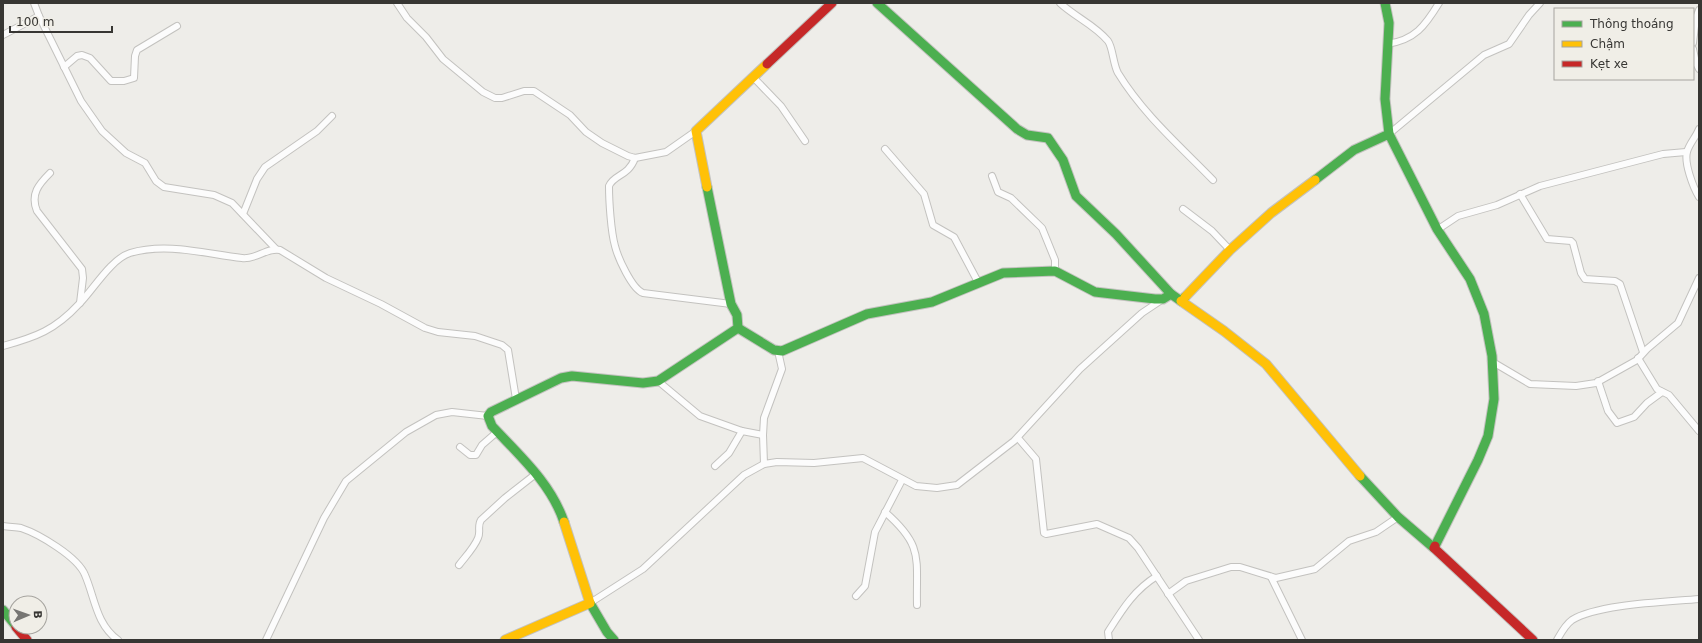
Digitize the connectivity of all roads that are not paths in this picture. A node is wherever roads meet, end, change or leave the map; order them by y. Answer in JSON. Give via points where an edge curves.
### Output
{"nodes":[{"id":1,"x":34,"y":3,"type":"edge"},
{"id":2,"x":397,"y":3,"type":"edge"},
{"id":3,"x":832,"y":3,"type":"edge"},
{"id":4,"x":877,"y":3,"type":"edge"},
{"id":5,"x":1060,"y":3,"type":"edge"},
{"id":6,"x":1385,"y":3,"type":"edge"},
{"id":7,"x":1439,"y":3,"type":"edge"},
{"id":8,"x":1540,"y":3,"type":"edge"},
{"id":9,"x":1699,"y":10,"type":"edge"},
{"id":10,"x":39,"y":16,"type":"junction"},
{"id":11,"x":177,"y":26,"type":"dead end"},
{"id":12,"x":3,"y":35,"type":"edge"},
{"id":13,"x":1694,"y":35,"type":"edge"},
{"id":14,"x":1387,"y":44,"type":"junction"},
{"id":15,"x":1694,"y":54,"type":"edge"},
{"id":16,"x":64,"y":67,"type":"junction"},
{"id":17,"x":1699,"y":69,"type":"edge"},
{"id":18,"x":753,"y":77,"type":"junction"},
{"id":19,"x":332,"y":116,"type":"dead end"},
{"id":20,"x":1699,"y":129,"type":"edge"},
{"id":21,"x":696,"y":131,"type":"junction"},
{"id":22,"x":1389,"y":134,"type":"junction"},
{"id":23,"x":805,"y":141,"type":"dead end"},
{"id":24,"x":886,"y":149,"type":"dead end"},
{"id":25,"x":1686,"y":152,"type":"junction"},
{"id":26,"x":635,"y":158,"type":"junction"},
{"id":27,"x":50,"y":173,"type":"dead end"},
{"id":28,"x":992,"y":176,"type":"dead end"},
{"id":29,"x":1213,"y":180,"type":"dead end"},
{"id":30,"x":1520,"y":194,"type":"junction"},
{"id":31,"x":1699,"y":197,"type":"edge"},
{"id":32,"x":1184,"y":209,"type":"dead end"},
{"id":33,"x":243,"y":214,"type":"junction"},
{"id":34,"x":1437,"y":230,"type":"junction"},
{"id":35,"x":276,"y":249,"type":"junction"},
{"id":36,"x":1230,"y":250,"type":"junction"},
{"id":37,"x":1055,"y":271,"type":"junction"},
{"id":38,"x":1699,"y":279,"type":"edge"},
{"id":39,"x":978,"y":282,"type":"junction"},
{"id":40,"x":1171,"y":294,"type":"junction"},
{"id":41,"x":1162,"y":299,"type":"junction"},
{"id":42,"x":1181,"y":301,"type":"junction"},
{"id":43,"x":80,"y":304,"type":"junction"},
{"id":44,"x":731,"y":304,"type":"junction"},
{"id":45,"x":738,"y":328,"type":"junction"},
{"id":46,"x":3,"y":346,"type":"edge"},
{"id":47,"x":778,"y":351,"type":"junction"},
{"id":48,"x":1643,"y":352,"type":"junction"},
{"id":49,"x":1638,"y":358,"type":"junction"},
{"id":50,"x":1492,"y":361,"type":"junction"},
{"id":51,"x":658,"y":381,"type":"junction"},
{"id":52,"x":1598,"y":381,"type":"junction"},
{"id":53,"x":1662,"y":392,"type":"junction"},
{"id":54,"x":516,"y":400,"type":"junction"},
{"id":55,"x":488,"y":416,"type":"junction"},
{"id":56,"x":1699,"y":430,"type":"edge"},
{"id":57,"x":742,"y":431,"type":"junction"},
{"id":58,"x":497,"y":432,"type":"junction"},
{"id":59,"x":763,"y":435,"type":"junction"},
{"id":60,"x":1018,"y":438,"type":"junction"},
{"id":61,"x":460,"y":447,"type":"dead end"},
{"id":62,"x":764,"y":464,"type":"junction"},
{"id":63,"x":715,"y":466,"type":"dead end"},
{"id":64,"x":537,"y":473,"type":"junction"},
{"id":65,"x":902,"y":480,"type":"junction"},
{"id":66,"x":885,"y":512,"type":"junction"},
{"id":67,"x":1398,"y":517,"type":"junction"},
{"id":68,"x":3,"y":526,"type":"edge"},
{"id":69,"x":1434,"y":548,"type":"junction"},
{"id":70,"x":460,"y":565,"type":"dead end"},
{"id":71,"x":1157,"y":576,"type":"junction"},
{"id":72,"x":1271,"y":577,"type":"junction"},
{"id":73,"x":1168,"y":594,"type":"junction"},
{"id":74,"x":856,"y":596,"type":"dead end"},
{"id":75,"x":1699,"y":599,"type":"edge"},
{"id":76,"x":590,"y":603,"type":"junction"},
{"id":77,"x":916,"y":605,"type":"dead end"},
{"id":78,"x":118,"y":640,"type":"edge"},
{"id":79,"x":266,"y":640,"type":"edge"},
{"id":80,"x":505,"y":640,"type":"edge"},
{"id":81,"x":614,"y":640,"type":"edge"},
{"id":82,"x":1109,"y":640,"type":"edge"},
{"id":83,"x":1199,"y":640,"type":"edge"},
{"id":84,"x":1302,"y":640,"type":"edge"},
{"id":85,"x":1533,"y":640,"type":"edge"},
{"id":86,"x":1557,"y":640,"type":"edge"}],
"edges":[{"from":1,"to":10,"type":"street"},
{"from":2,"to":26,"type":"street","via":[[443,59],[483,92],[495,98],[502,98],[524,91],[534,91],[570,115],[586,132],[602,143]]},
{"from":3,"to":18,"type":"street"},
{"from":4,"to":40,"type":"street","via":[[1017,129],[1027,135],[1048,138],[1063,160],[1076,196],[1116,234]]},
{"from":5,"to":29,"type":"street","via":[[1070,13],[1099,30],[1110,43],[1117,72],[1150,116]]},
{"from":6,"to":14,"type":"street","via":[[1389,23]]},
{"from":7,"to":14,"type":"street","via":[[1424,26],[1400,42]]},
{"from":8,"to":22,"type":"street","via":[[1510,44],[1484,54]]},
{"from":9,"to":13,"type":"street"},
{"from":10,"to":12,"type":"street"},
{"from":10,"to":16,"type":"street"},
{"from":11,"to":16,"type":"street","via":[[137,50],[134,78],[131,80],[111,80],[90,58],[82,54]]},
{"from":14,"to":22,"type":"street","via":[[1385,99]]},
{"from":15,"to":17,"type":"street"},
{"from":16,"to":33,"type":"street","via":[[80,101],[100,128],[126,153],[144,163],[159,184],[214,195],[232,203]]},
{"from":18,"to":21,"type":"street"},
{"from":18,"to":23,"type":"street","via":[[781,106]]},
{"from":19,"to":33,"type":"street","via":[[316,131],[265,167],[257,179]]},
{"from":20,"to":25,"type":"street"},
{"from":21,"to":26,"type":"street","via":[[666,152]]},
{"from":21,"to":44,"type":"street"},
{"from":22,"to":34,"type":"street"},
{"from":22,"to":36,"type":"street","via":[[1354,150],[1271,213]]},
{"from":24,"to":39,"type":"street","via":[[924,194],[933,225],[954,237]]},
{"from":25,"to":30,"type":"street","via":[[1659,155],[1540,186]]},
{"from":25,"to":31,"type":"street","via":[[1692,183]]},
{"from":26,"to":44,"type":"street","via":[[631,169],[609,186],[615,247],[633,285],[643,293]]},
{"from":27,"to":43,"type":"street","via":[[36,190],[34,204],[82,269]]},
{"from":28,"to":37,"type":"street","via":[[998,192],[1010,198],[1042,228],[1055,260]]},
{"from":30,"to":34,"type":"street","via":[[1496,205],[1458,216]]},
{"from":30,"to":48,"type":"street","via":[[1547,239],[1573,243],[1585,279],[1615,281],[1620,284]]},
{"from":32,"to":36,"type":"street","via":[[1212,231]]},
{"from":33,"to":35,"type":"street"},
{"from":34,"to":50,"type":"street","via":[[1470,279],[1479,298],[1488,323]]},
{"from":35,"to":43,"type":"street","via":[[249,258],[179,249],[130,253],[116,262]]},
{"from":35,"to":54,"type":"street","via":[[326,278],[425,328],[475,336],[505,346],[508,350]]},
{"from":36,"to":42,"type":"street"},
{"from":37,"to":39,"type":"street","via":[[1003,273]]},
{"from":37,"to":41,"type":"street","via":[[1095,292]]},
{"from":38,"to":48,"type":"street","via":[[1678,323]]},
{"from":39,"to":47,"type":"street","via":[[932,302],[867,314],[787,350]]},
{"from":40,"to":41,"type":"street"},
{"from":40,"to":42,"type":"street"},
{"from":41,"to":60,"type":"street","via":[[1142,313],[1080,369]]},
{"from":42,"to":67,"type":"street","via":[[1266,364],[1350,466]]},
{"from":43,"to":46,"type":"street","via":[[38,336]]},
{"from":44,"to":45,"type":"street","via":[[737,315]]},
{"from":45,"to":47,"type":"street"},
{"from":45,"to":51,"type":"street"},
{"from":47,"to":59,"type":"street","via":[[782,369],[766,410]]},
{"from":48,"to":49,"type":"street"},
{"from":49,"to":52,"type":"street"},
{"from":49,"to":53,"type":"street","via":[[1657,389]]},
{"from":50,"to":52,"type":"street","via":[[1530,384],[1581,385]]},
{"from":50,"to":69,"type":"street","via":[[1493,413],[1488,436]]},
{"from":51,"to":54,"type":"street","via":[[643,383],[572,376],[552,382]]},
{"from":51,"to":57,"type":"street","via":[[700,416]]},
{"from":52,"to":53,"type":"street","via":[[1608,411],[1617,423],[1634,417]]},
{"from":53,"to":56,"type":"street","via":[[1667,393],[1681,407]]},
{"from":54,"to":55,"type":"street","via":[[490,412]]},
{"from":55,"to":58,"type":"street"},
{"from":55,"to":79,"type":"street","via":[[452,412],[436,415],[406,432],[346,481],[324,518]]},
{"from":57,"to":59,"type":"street"},
{"from":57,"to":63,"type":"street","via":[[729,452]]},
{"from":58,"to":61,"type":"street","via":[[488,438],[476,455],[470,455]]},
{"from":58,"to":64,"type":"street"},
{"from":59,"to":62,"type":"street"},
{"from":60,"to":65,"type":"street","via":[[957,485],[929,488]]},
{"from":60,"to":71,"type":"street","via":[[1036,458],[1044,533],[1101,525],[1134,542]]},
{"from":62,"to":65,"type":"street","via":[[814,463],[863,458]]},
{"from":62,"to":76,"type":"street","via":[[744,475],[643,568]]},
{"from":64,"to":70,"type":"street","via":[[481,520],[478,524],[478,539]]},
{"from":64,"to":76,"type":"street","via":[[560,510]]},
{"from":65,"to":66,"type":"street"},
{"from":66,"to":74,"type":"street","via":[[873,538],[864,586]]},
{"from":66,"to":77,"type":"street","via":[[902,528],[914,546]]},
{"from":67,"to":69,"type":"street"},
{"from":67,"to":72,"type":"street","via":[[1376,532],[1349,541],[1318,568]]},
{"from":68,"to":78,"type":"street","via":[[21,528],[39,536],[60,549],[80,567],[103,624]]},
{"from":69,"to":85,"type":"street"},
{"from":71,"to":73,"type":"street"},
{"from":71,"to":82,"type":"street","via":[[1126,603],[1108,632]]},
{"from":72,"to":73,"type":"street","via":[[1240,567],[1231,567],[1186,581]]},
{"from":72,"to":84,"type":"street"},
{"from":73,"to":83,"type":"street"},
{"from":75,"to":86,"type":"street","via":[[1616,607],[1585,615],[1567,625]]},
{"from":76,"to":80,"type":"street"},
{"from":76,"to":81,"type":"street"}]}
